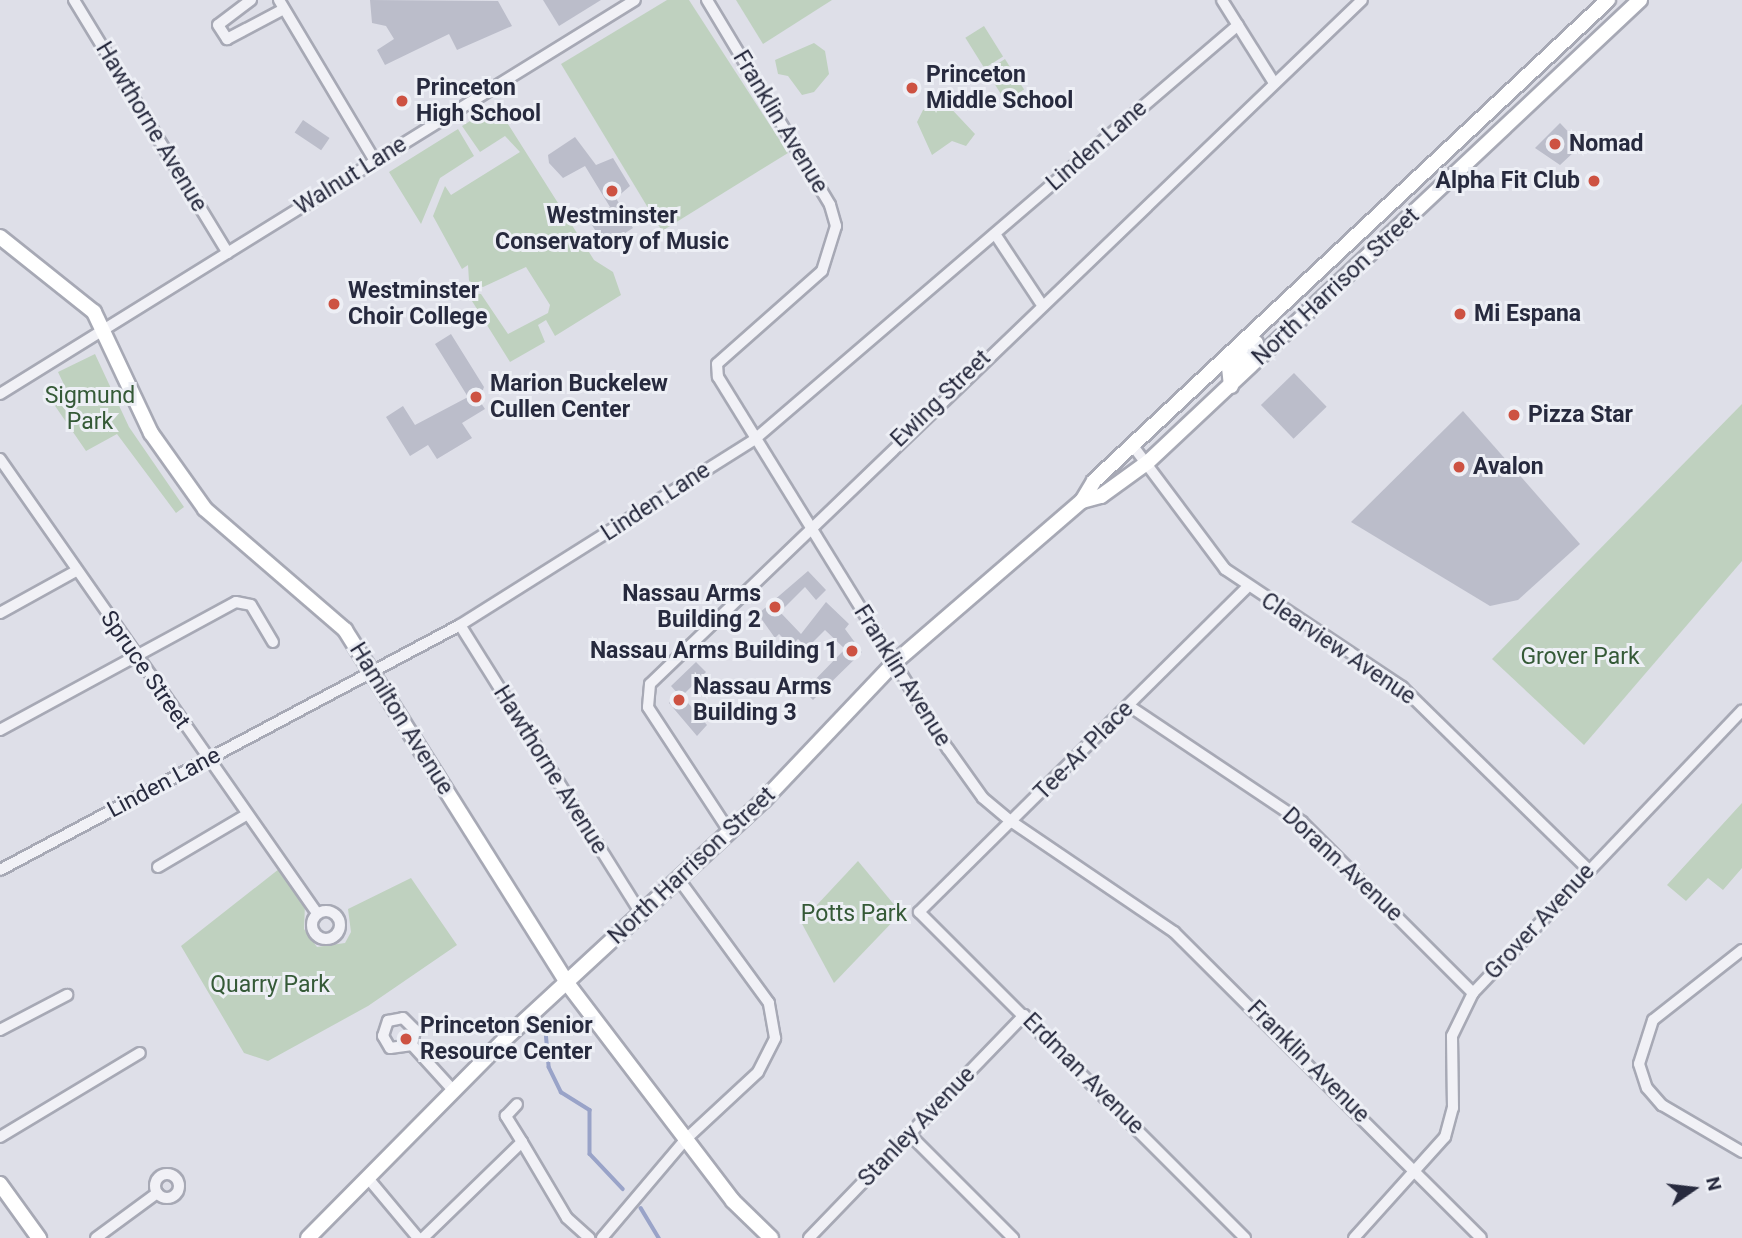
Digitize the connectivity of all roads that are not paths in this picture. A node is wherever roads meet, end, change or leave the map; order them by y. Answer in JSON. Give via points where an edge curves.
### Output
{"nodes":[{"id":1,"x":74,"y":0,"type":"edge"},
{"id":2,"x":251,"y":0,"type":"edge"},
{"id":3,"x":635,"y":0,"type":"edge"},
{"id":4,"x":707,"y":0,"type":"edge"},
{"id":5,"x":1222,"y":0,"type":"edge"},
{"id":6,"x":1362,"y":0,"type":"edge"},
{"id":7,"x":1608,"y":0,"type":"edge"},
{"id":8,"x":1640,"y":0,"type":"edge"},
{"id":9,"x":281,"y":4,"type":"edge"},
{"id":10,"x":1238,"y":25,"type":"junction"},
{"id":11,"x":1274,"y":83,"type":"junction"},
{"id":12,"x":375,"y":161,"type":"junction"},
{"id":13,"x":995,"y":234,"type":"junction"},
{"id":14,"x":0,"y":237,"type":"edge"},
{"id":15,"x":228,"y":253,"type":"junction"},
{"id":16,"x":1326,"y":296,"type":"junction"},
{"id":17,"x":1287,"y":300,"type":"junction"},
{"id":18,"x":1041,"y":302,"type":"junction"},
{"id":19,"x":1261,"y":326,"type":"junction"},
{"id":20,"x":105,"y":332,"type":"junction"},
{"id":21,"x":1231,"y":386,"type":"junction"},
{"id":22,"x":0,"y":394,"type":"edge"},
{"id":23,"x":1172,"y":407,"type":"junction"},
{"id":24,"x":1196,"y":418,"type":"junction"},
{"id":25,"x":755,"y":439,"type":"junction"},
{"id":26,"x":1133,"y":446,"type":"junction"},
{"id":27,"x":0,"y":459,"type":"edge"},
{"id":28,"x":1148,"y":462,"type":"junction"},
{"id":29,"x":1082,"y":501,"type":"junction"},
{"id":30,"x":810,"y":527,"type":"junction"},
{"id":31,"x":76,"y":571,"type":"junction"},
{"id":32,"x":1246,"y":588,"type":"junction"},
{"id":33,"x":0,"y":613,"type":"edge"},
{"id":34,"x":460,"y":625,"type":"junction"},
{"id":35,"x":273,"y":642,"type":"dead end"},
{"id":36,"x":134,"y":657,"type":"junction"},
{"id":37,"x":894,"y":663,"type":"junction"},
{"id":38,"x":372,"y":671,"type":"junction"},
{"id":39,"x":1129,"y":706,"type":"junction"},
{"id":40,"x":1742,"y":711,"type":"edge"},
{"id":41,"x":0,"y":730,"type":"edge"},
{"id":42,"x":208,"y":761,"type":"junction"},
{"id":43,"x":246,"y":815,"type":"junction"},
{"id":44,"x":1012,"y":822,"type":"junction"},
{"id":45,"x":729,"y":831,"type":"junction"},
{"id":46,"x":158,"y":867,"type":"dead end"},
{"id":47,"x":0,"y":870,"type":"edge"},
{"id":48,"x":1589,"y":870,"type":"junction"},
{"id":49,"x":678,"y":878,"type":"junction"},
{"id":50,"x":919,"y":912,"type":"joint"},
{"id":51,"x":317,"y":913,"type":"dead end"},
{"id":52,"x":641,"y":914,"type":"junction"},
{"id":53,"x":1742,"y":950,"type":"edge"},
{"id":54,"x":567,"y":982,"type":"junction"},
{"id":55,"x":1473,"y":993,"type":"junction"},
{"id":56,"x":67,"y":995,"type":"dead end"},
{"id":57,"x":1024,"y":1016,"type":"junction"},
{"id":58,"x":0,"y":1030,"type":"edge"},
{"id":59,"x":412,"y":1045,"type":"dead end"},
{"id":60,"x":139,"y":1053,"type":"dead end"},
{"id":61,"x":453,"y":1090,"type":"junction"},
{"id":62,"x":517,"y":1104,"type":"dead end"},
{"id":63,"x":910,"y":1135,"type":"junction"},
{"id":64,"x":0,"y":1137,"type":"edge"},
{"id":65,"x":686,"y":1139,"type":"junction"},
{"id":66,"x":522,"y":1142,"type":"junction"},
{"id":67,"x":1742,"y":1152,"type":"edge"},
{"id":68,"x":1418,"y":1171,"type":"junction"},
{"id":69,"x":367,"y":1177,"type":"junction"},
{"id":70,"x":0,"y":1184,"type":"edge"},
{"id":71,"x":157,"y":1193,"type":"dead end"},
{"id":72,"x":39,"y":1238,"type":"edge"},
{"id":73,"x":96,"y":1238,"type":"edge"},
{"id":74,"x":308,"y":1238,"type":"edge"},
{"id":75,"x":420,"y":1238,"type":"edge"},
{"id":76,"x":589,"y":1238,"type":"edge"},
{"id":77,"x":602,"y":1238,"type":"edge"},
{"id":78,"x":771,"y":1238,"type":"edge"},
{"id":79,"x":809,"y":1238,"type":"edge"},
{"id":80,"x":1013,"y":1238,"type":"edge"},
{"id":81,"x":1245,"y":1238,"type":"edge"},
{"id":82,"x":1354,"y":1238,"type":"edge"},
{"id":83,"x":1482,"y":1238,"type":"edge"}],
"edges":[{"from":1,"to":15,"type":"street","name":"Hawthorne Avenue"},
{"from":2,"to":9,"type":"street","via":[[218,25],[227,39]]},
{"from":3,"to":12,"type":"street","name":"Walnut Lane"},
{"from":4,"to":25,"type":"street","name":"Franklin Avenue","via":[[830,205],[836,226],[822,271],[717,363],[718,377]]},
{"from":5,"to":10,"type":"street"},
{"from":6,"to":11,"type":"street","name":"Ewing Street"},
{"from":7,"to":17,"type":"street","name":"North Harrison Street"},
{"from":8,"to":16,"type":"street","name":"North Harrison Street"},
{"from":9,"to":12,"type":"street"},
{"from":10,"to":11,"type":"street"},
{"from":10,"to":13,"type":"street","name":"Linden Lane"},
{"from":11,"to":18,"type":"street","name":"Ewing Street"},
{"from":12,"to":15,"type":"street","name":"Walnut Lane"},
{"from":13,"to":18,"type":"street"},
{"from":13,"to":25,"type":"street","name":"Linden Lane"},
{"from":14,"to":20,"type":"street","name":"Hamilton Avenue","via":[[73,290]]},
{"from":15,"to":20,"type":"street","name":"Walnut Lane"},
{"from":16,"to":17,"type":"street","via":[[1301,293]]},
{"from":16,"to":21,"type":"street","name":"North Harrison Street"},
{"from":17,"to":19,"type":"street","name":"North Harrison Street"},
{"from":18,"to":30,"type":"street","name":"Ewing Street"},
{"from":19,"to":21,"type":"street","via":[[1260,339],[1229,368]]},
{"from":19,"to":23,"type":"street","name":"North Harrison Street"},
{"from":20,"to":22,"type":"street","name":"Walnut Lane"},
{"from":20,"to":38,"type":"street","name":"Hamilton Avenue","via":[[137,409],[191,492],[224,529],[334,617]]},
{"from":21,"to":24,"type":"street","name":"North Harrison Street"},
{"from":23,"to":24,"type":"street"},
{"from":23,"to":26,"type":"street","name":"North Harrison Street"},
{"from":24,"to":28,"type":"street","name":"North Harrison Street"},
{"from":25,"to":30,"type":"street","name":"Franklin Avenue"},
{"from":25,"to":34,"type":"street","name":"Linden Lane"},
{"from":26,"to":28,"type":"street","name":"Clearview Avenue"},
{"from":26,"to":29,"type":"street","name":"North Harrison Street"},
{"from":27,"to":31,"type":"street","name":"Spruce Street"},
{"from":28,"to":29,"type":"street","name":"North Harrison Street","via":[[1101,495]]},
{"from":28,"to":32,"type":"street","name":"Clearview Avenue","via":[[1210,553]]},
{"from":29,"to":37,"type":"street","name":"North Harrison Street"},
{"from":30,"to":37,"type":"street","name":"Franklin Avenue"},
{"from":30,"to":45,"type":"street","name":"Ewing Street","via":[[647,692],[648,707]]},
{"from":31,"to":33,"type":"street"},
{"from":31,"to":36,"type":"street","name":"Spruce Street"},
{"from":32,"to":39,"type":"street","name":"Tee-Ar Place"},
{"from":32,"to":48,"type":"street","name":"Clearview Avenue","via":[[1402,687]]},
{"from":34,"to":38,"type":"street","name":"Linden Lane"},
{"from":34,"to":52,"type":"street","name":"Hawthorne Avenue"},
{"from":35,"to":36,"type":"street","via":[[251,605],[236,602]]},
{"from":36,"to":41,"type":"street"},
{"from":36,"to":42,"type":"street","name":"Spruce Street"},
{"from":37,"to":44,"type":"street","name":"Franklin Avenue","via":[[970,781]]},
{"from":37,"to":45,"type":"street","name":"North Harrison Street"},
{"from":38,"to":42,"type":"street","name":"Linden Lane"},
{"from":38,"to":54,"type":"street","name":"Hamilton Avenue"},
{"from":39,"to":44,"type":"street","name":"Tee-Ar Place"},
{"from":39,"to":55,"type":"street","name":"Dorann Avenue","via":[[1302,822]]},
{"from":40,"to":48,"type":"street","name":"Grover Avenue"},
{"from":42,"to":43,"type":"street","name":"Spruce Street"},
{"from":42,"to":47,"type":"street","name":"Linden Lane"},
{"from":43,"to":46,"type":"street"},
{"from":43,"to":51,"type":"street","name":"Spruce Street"},
{"from":44,"to":50,"type":"street","name":"Tee-Ar Place"},
{"from":44,"to":68,"type":"street","name":"Franklin Avenue","via":[[1174,932]]},
{"from":45,"to":49,"type":"street","name":"North Harrison Street"},
{"from":48,"to":55,"type":"street","name":"Grover Avenue"},
{"from":49,"to":52,"type":"street","name":"North Harrison Street"},
{"from":49,"to":65,"type":"street","via":[[769,1003],[776,1026],[766,1062]]},
{"from":50,"to":57,"type":"street","name":"Erdman Avenue"},
{"from":52,"to":54,"type":"street","name":"North Harrison Street"},
{"from":53,"to":67,"type":"street","via":[[1653,1020],[1639,1064],[1647,1088],[1662,1105]]},
{"from":54,"to":61,"type":"street","name":"North Harrison Street"},
{"from":54,"to":65,"type":"street","name":"Hamilton Avenue"},
{"from":55,"to":68,"type":"street","name":"Grover Avenue","via":[[1452,1036],[1450,1122]]},
{"from":56,"to":58,"type":"street"},
{"from":57,"to":63,"type":"street","name":"Stanley Avenue"},
{"from":57,"to":81,"type":"street","name":"Erdman Avenue"},
{"from":59,"to":61,"type":"street"},
{"from":60,"to":64,"type":"street"},
{"from":61,"to":69,"type":"street","name":"North Harrison Street"},
{"from":62,"to":66,"type":"street","via":[[506,1116]]},
{"from":63,"to":79,"type":"street","name":"Stanley Avenue"},
{"from":63,"to":80,"type":"street"},
{"from":65,"to":77,"type":"street"},
{"from":65,"to":78,"type":"street","name":"Hamilton Avenue"},
{"from":66,"to":75,"type":"street"},
{"from":66,"to":76,"type":"street","via":[[567,1217]]},
{"from":68,"to":82,"type":"street","name":"Grover Avenue"},
{"from":68,"to":83,"type":"street","name":"Franklin Avenue"},
{"from":69,"to":74,"type":"street","name":"North Harrison Street"},
{"from":69,"to":75,"type":"street"},
{"from":70,"to":72,"type":"street"},
{"from":71,"to":73,"type":"street"}]}
